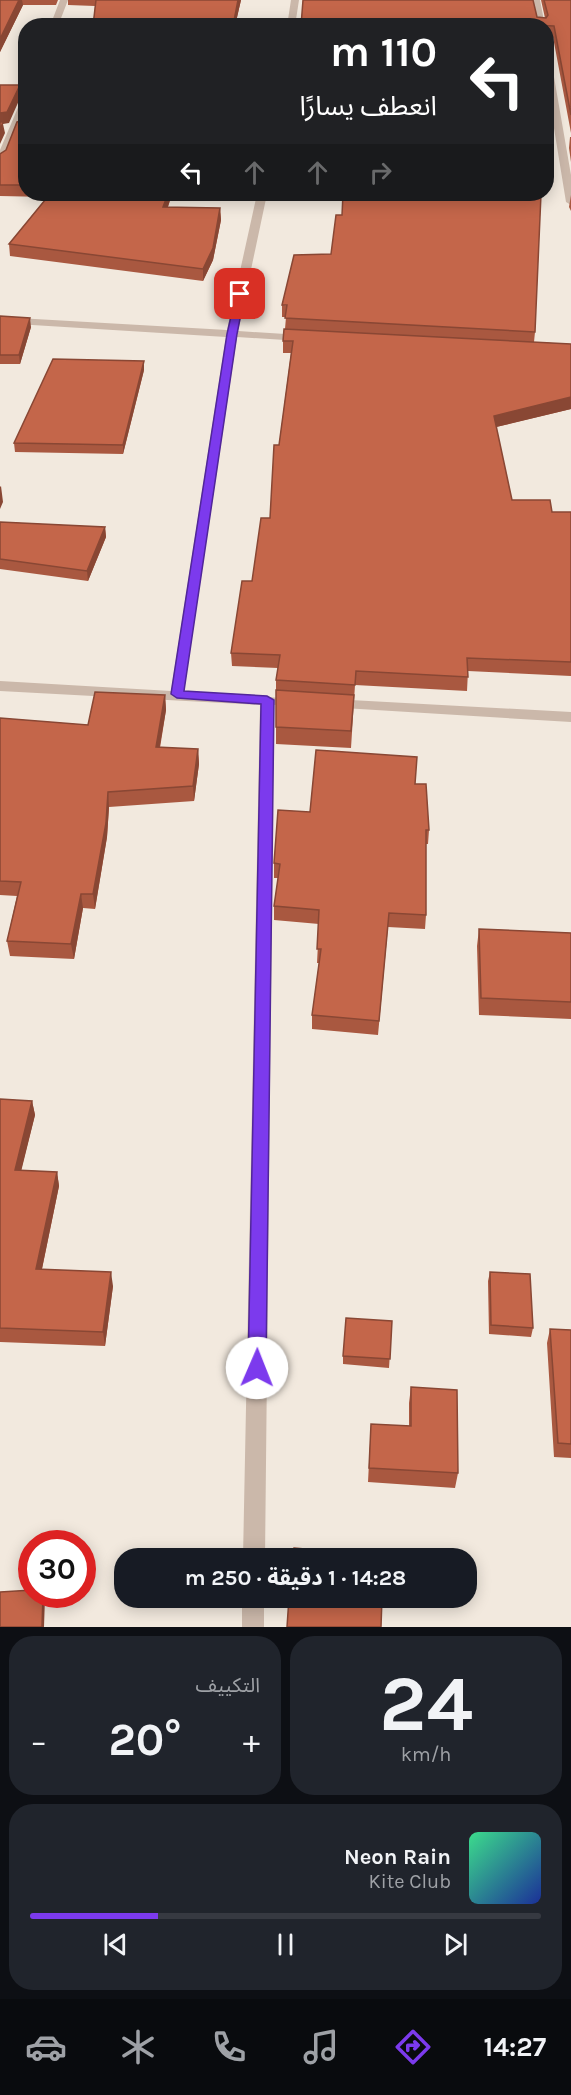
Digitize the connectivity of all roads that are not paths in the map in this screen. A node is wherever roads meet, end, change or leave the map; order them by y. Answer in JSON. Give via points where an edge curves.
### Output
{"nodes":[{"id":1,"x":64,"y":0,"type":"edge"},
{"id":2,"x":295,"y":0,"type":"edge"},
{"id":3,"x":536,"y":0,"type":"edge"},
{"id":4,"x":57,"y":18,"type":"edge"},
{"id":5,"x":292,"y":18,"type":"edge"},
{"id":6,"x":539,"y":18,"type":"edge"},
{"id":7,"x":554,"y":95,"type":"edge"},
{"id":8,"x":18,"y":118,"type":"edge"},
{"id":9,"x":0,"y":128,"type":"edge"},
{"id":10,"x":14,"y":128,"type":"junction"},
{"id":11,"x":18,"y":128,"type":"edge"},
{"id":12,"x":554,"y":131,"type":"edge"},
{"id":13,"x":561,"y":131,"type":"junction"},
{"id":14,"x":571,"y":131,"type":"edge"},
{"id":15,"x":0,"y":161,"type":"edge"},
{"id":16,"x":260,"y":201,"type":"edge"},
{"id":17,"x":571,"y":202,"type":"edge"},
{"id":18,"x":0,"y":320,"type":"edge"},
{"id":19,"x":232,"y":334,"type":"junction"},
{"id":20,"x":314,"y":339,"type":"edge"},
{"id":21,"x":0,"y":686,"type":"edge"},
{"id":22,"x":177,"y":694,"type":"junction"},
{"id":23,"x":267,"y":700,"type":"junction"},
{"id":24,"x":291,"y":702,"type":"edge"},
{"id":25,"x":314,"y":703,"type":"edge"},
{"id":26,"x":571,"y":717,"type":"edge"},
{"id":27,"x":254,"y":1548,"type":"edge"},
{"id":28,"x":253,"y":1608,"type":"edge"},
{"id":29,"x":253,"y":1627,"type":"edge"}],
"edges":[{"from":1,"to":4,"type":"street"},
{"from":2,"to":5,"type":"street"},
{"from":3,"to":6,"type":"street"},
{"from":7,"to":13,"type":"street"},
{"from":8,"to":10,"type":"street"},
{"from":9,"to":10,"type":"street"},
{"from":10,"to":11,"type":"street"},
{"from":10,"to":15,"type":"street"},
{"from":12,"to":13,"type":"street"},
{"from":13,"to":14,"type":"street"},
{"from":13,"to":17,"type":"street"},
{"from":16,"to":19,"type":"street"},
{"from":18,"to":19,"type":"street"},
{"from":19,"to":20,"type":"street"},
{"from":19,"to":22,"type":"street"},
{"from":21,"to":22,"type":"street"},
{"from":22,"to":23,"type":"street"},
{"from":23,"to":24,"type":"street"},
{"from":23,"to":27,"type":"street"},
{"from":25,"to":26,"type":"street"},
{"from":28,"to":29,"type":"street"}]}
